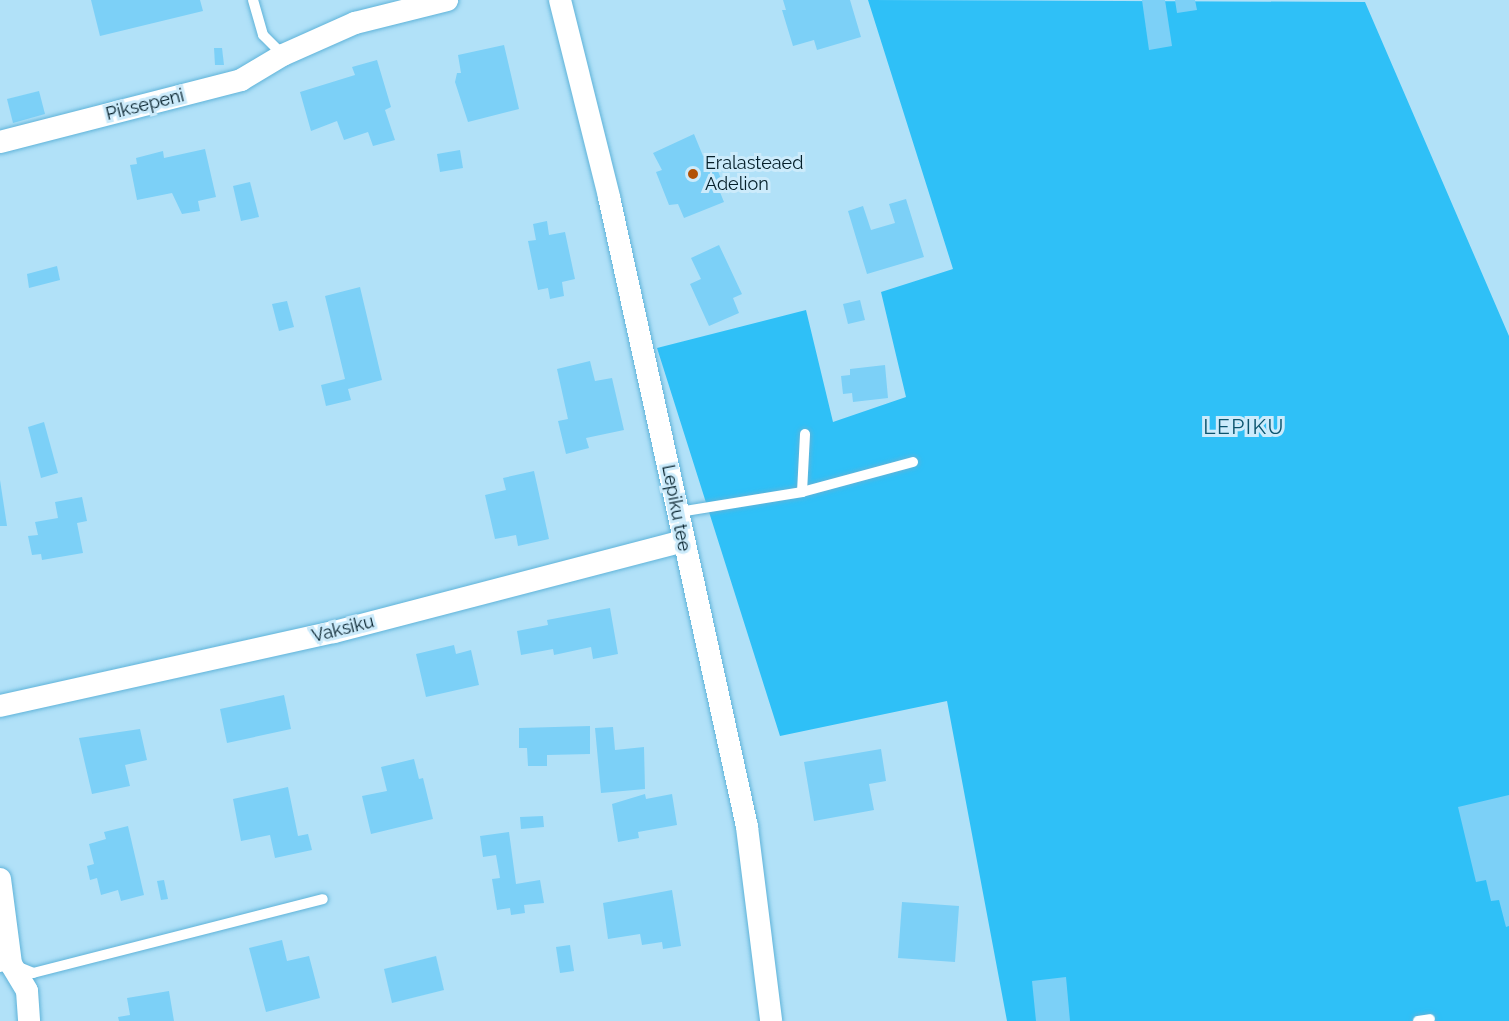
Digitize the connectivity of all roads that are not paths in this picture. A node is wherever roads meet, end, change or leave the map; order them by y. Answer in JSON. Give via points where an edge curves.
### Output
{"nodes":[{"id":1,"x":253,"y":0,"type":"edge"},
{"id":2,"x":447,"y":0,"type":"edge"},
{"id":3,"x":560,"y":0,"type":"edge"},
{"id":4,"x":284,"y":55,"type":"junction"},
{"id":5,"x":0,"y":142,"type":"edge"},
{"id":6,"x":805,"y":434,"type":"dead end"},
{"id":7,"x":913,"y":462,"type":"dead end"},
{"id":8,"x":802,"y":492,"type":"junction"},
{"id":9,"x":679,"y":512,"type":"junction"},
{"id":10,"x":683,"y":541,"type":"junction"},
{"id":11,"x":0,"y":706,"type":"edge"},
{"id":12,"x":0,"y":879,"type":"edge"},
{"id":13,"x":323,"y":899,"type":"dead end"},
{"id":14,"x":6,"y":966,"type":"edge"},
{"id":15,"x":29,"y":1021,"type":"edge"},
{"id":16,"x":771,"y":1021,"type":"edge"}],
"edges":[{"from":1,"to":4,"type":"lane","via":[[263,35]]},
{"from":2,"to":4,"type":"street","name":"Piksepeni","via":[[355,23]]},
{"from":3,"to":9,"type":"street","name":"Lepiku tee","via":[[609,196]]},
{"from":4,"to":5,"type":"street","name":"Piksepeni","via":[[241,80]]},
{"from":6,"to":8,"type":"lane"},
{"from":7,"to":8,"type":"lane"},
{"from":8,"to":9,"type":"lane"},
{"from":9,"to":10,"type":"street","name":"Lepiku tee"},
{"from":10,"to":11,"type":"street","name":"Vaksiku","via":[[334,632]]},
{"from":10,"to":16,"type":"street","name":"Lepiku tee","via":[[747,827]]},
{"from":12,"to":14,"type":"street"},
{"from":13,"to":14,"type":"lane","via":[[33,973]]},
{"from":14,"to":15,"type":"street","via":[[27,991]]}]}
